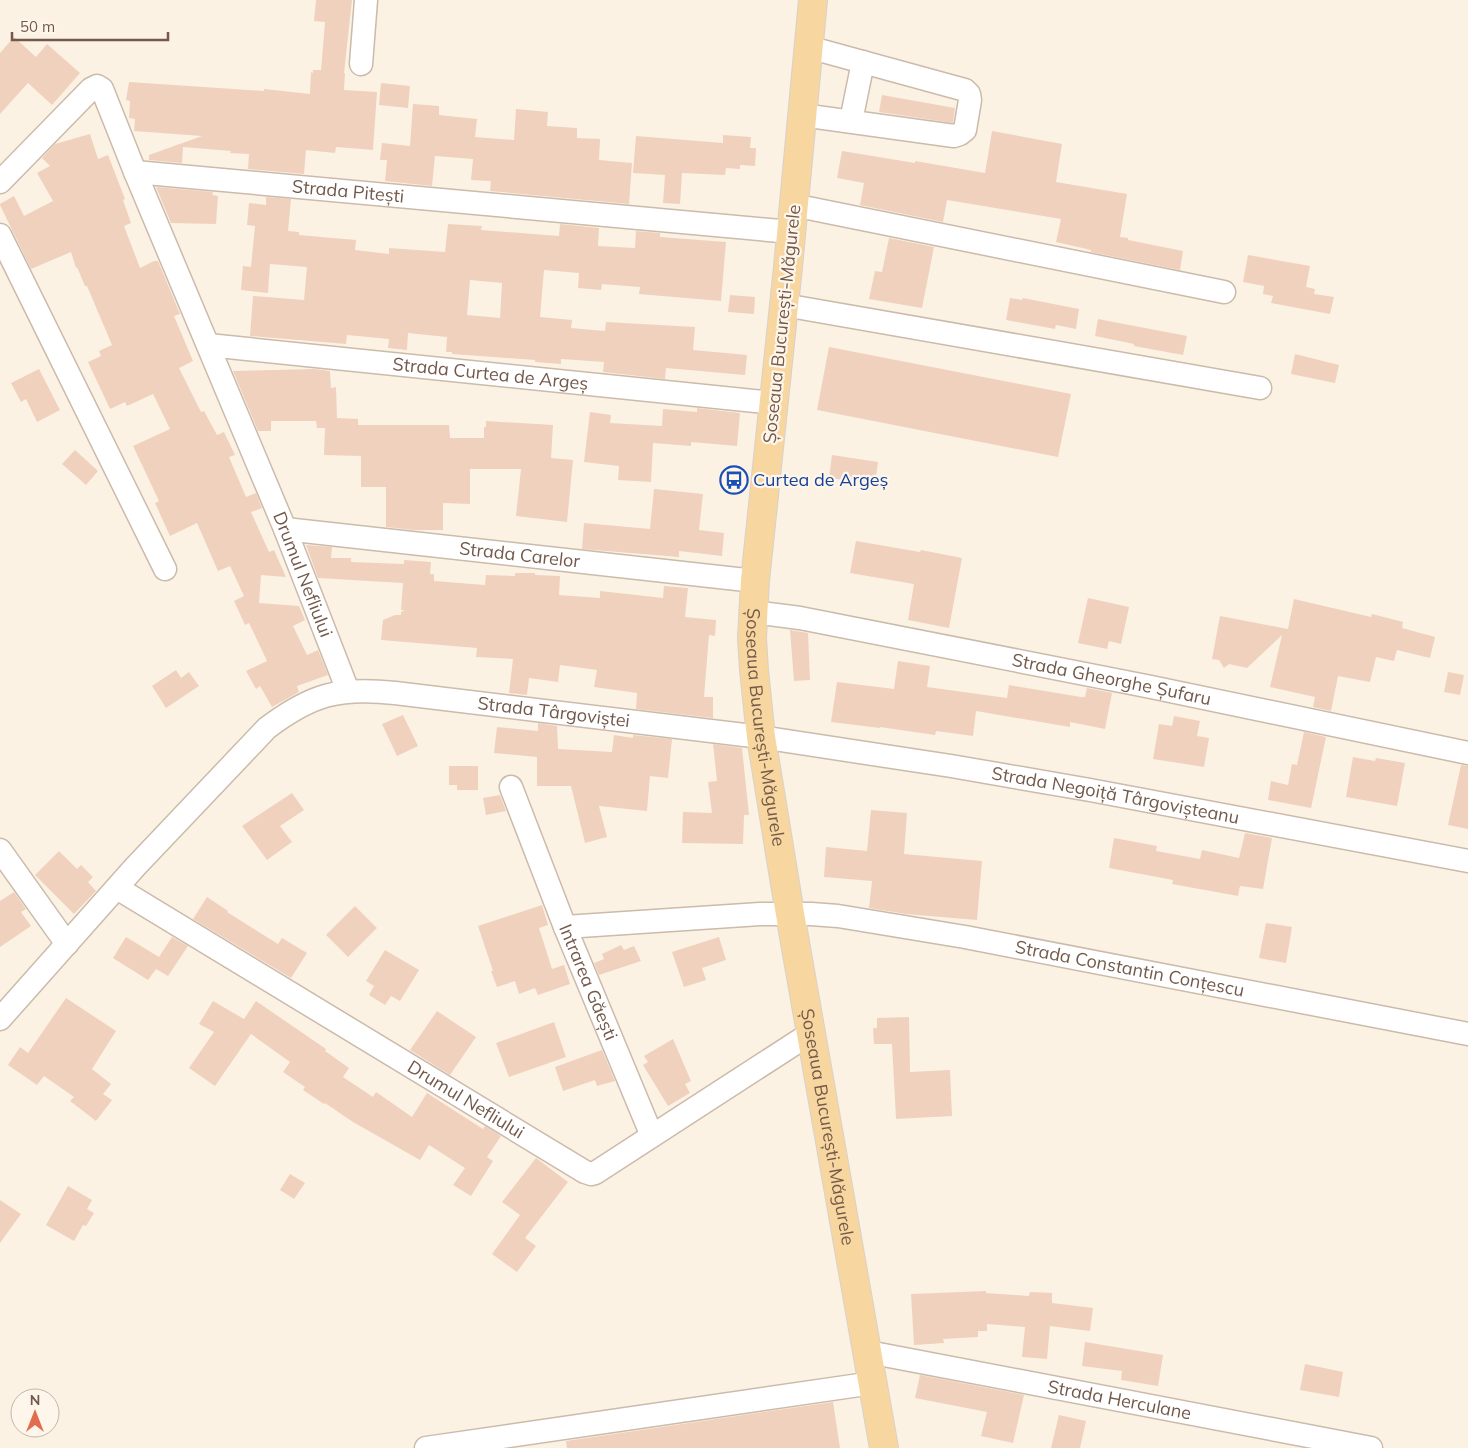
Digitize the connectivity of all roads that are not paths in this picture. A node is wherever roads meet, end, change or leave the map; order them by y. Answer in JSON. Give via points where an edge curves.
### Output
{"nodes":[{"id":1,"x":366,"y":0,"type":"edge"},
{"id":2,"x":813,"y":0,"type":"edge"},
{"id":3,"x":808,"y":47,"type":"junction"},
{"id":4,"x":863,"y":62,"type":"junction"},
{"id":5,"x":361,"y":64,"type":"dead end"},
{"id":6,"x":802,"y":115,"type":"junction"},
{"id":7,"x":851,"y":121,"type":"junction"},
{"id":8,"x":136,"y":172,"type":"junction"},
{"id":9,"x":0,"y":182,"type":"edge"},
{"id":10,"x":793,"y":205,"type":"junction"},
{"id":11,"x":791,"y":232,"type":"junction"},
{"id":12,"x":0,"y":235,"type":"edge"},
{"id":13,"x":1224,"y":292,"type":"dead end"},
{"id":14,"x":784,"y":305,"type":"junction"},
{"id":15,"x":208,"y":345,"type":"junction"},
{"id":16,"x":1260,"y":388,"type":"dead end"},
{"id":17,"x":774,"y":403,"type":"junction"},
{"id":18,"x":285,"y":529,"type":"junction"},
{"id":19,"x":165,"y":569,"type":"dead end"},
{"id":20,"x":755,"y":581,"type":"junction"},
{"id":21,"x":753,"y":612,"type":"junction"},
{"id":22,"x":348,"y":692,"type":"junction"},
{"id":23,"x":761,"y":738,"type":"junction"},
{"id":24,"x":1468,"y":753,"type":"edge"},
{"id":25,"x":511,"y":787,"type":"dead end"},
{"id":26,"x":0,"y":850,"type":"edge"},
{"id":27,"x":1468,"y":861,"type":"edge"},
{"id":28,"x":117,"y":888,"type":"junction"},
{"id":29,"x":790,"y":914,"type":"junction"},
{"id":30,"x":565,"y":927,"type":"junction"},
{"id":31,"x":66,"y":944,"type":"junction"},
{"id":32,"x":0,"y":1019,"type":"edge"},
{"id":33,"x":811,"y":1033,"type":"junction"},
{"id":34,"x":1468,"y":1034,"type":"edge"},
{"id":35,"x":652,"y":1136,"type":"junction"},
{"id":36,"x":868,"y":1352,"type":"junction"},
{"id":37,"x":873,"y":1383,"type":"junction"},
{"id":38,"x":426,"y":1448,"type":"edge"},
{"id":39,"x":884,"y":1448,"type":"edge"},
{"id":40,"x":1371,"y":1448,"type":"edge"}],
"edges":[{"from":1,"to":5,"type":"street"},
{"from":2,"to":3,"type":"main road","name":"Șoseaua București-Măgurele"},
{"from":3,"to":4,"type":"street"},
{"from":3,"to":6,"type":"main road","name":"Șoseaua București-Măgurele"},
{"from":4,"to":7,"type":"street"},
{"from":4,"to":7,"type":"street","via":[[965,90],[970,100],[965,130],[954,136]]},
{"from":6,"to":7,"type":"street"},
{"from":6,"to":10,"type":"main road","name":"Șoseaua București-Măgurele"},
{"from":8,"to":9,"type":"street","via":[[102,88],[97,86]]},
{"from":8,"to":11,"type":"street","name":"Strada Pitești"},
{"from":8,"to":15,"type":"street","name":"Drumul Nefliului"},
{"from":10,"to":11,"type":"main road","name":"Șoseaua București-Măgurele"},
{"from":10,"to":13,"type":"street"},
{"from":11,"to":14,"type":"main road","name":"Șoseaua București-Măgurele"},
{"from":12,"to":19,"type":"street"},
{"from":14,"to":16,"type":"street"},
{"from":14,"to":17,"type":"main road","name":"Șoseaua București-Măgurele"},
{"from":15,"to":17,"type":"street","name":"Strada Curtea de Argeș"},
{"from":15,"to":18,"type":"street","name":"Drumul Nefliului"},
{"from":17,"to":20,"type":"main road","name":"Șoseaua București-Măgurele"},
{"from":18,"to":20,"type":"street","name":"Strada Carelor"},
{"from":18,"to":22,"type":"street","name":"Drumul Nefliului"},
{"from":20,"to":21,"type":"main road","name":"Șoseaua București-Măgurele"},
{"from":21,"to":23,"type":"main road","name":"Șoseaua București-Măgurele","via":[[754,670]]},
{"from":21,"to":24,"type":"street","name":"Strada Gheorghe Șufaru","via":[[800,618],[1151,687]]},
{"from":22,"to":23,"type":"street","name":"Strada Târgoviștei","via":[[396,693]]},
{"from":22,"to":28,"type":"street","via":[[316,698],[267,728]]},
{"from":23,"to":27,"type":"street","name":"Strada Negoiță Târgovișteanu","via":[[1054,784]]},
{"from":23,"to":29,"type":"main road","name":"Șoseaua București-Măgurele"},
{"from":25,"to":30,"type":"street"},
{"from":26,"to":31,"type":"street"},
{"from":28,"to":31,"type":"street"},
{"from":28,"to":35,"type":"street","name":"Drumul Nefliului","via":[[585,1172],[595,1173]]},
{"from":29,"to":30,"type":"street","name":"Intrarea Găești"},
{"from":29,"to":33,"type":"main road","name":"Șoseaua București-Măgurele"},
{"from":29,"to":34,"type":"street","name":"Strada Constantin Conțescu","via":[[838,916],[965,936]]},
{"from":30,"to":35,"type":"street","name":"Intrarea Găești"},
{"from":31,"to":32,"type":"street"},
{"from":33,"to":35,"type":"street","name":"Drumul Nefliului"},
{"from":33,"to":36,"type":"main road","name":"Șoseaua București-Măgurele"},
{"from":36,"to":37,"type":"main road","name":"Șoseaua București-Măgurele"},
{"from":36,"to":40,"type":"street","name":"Strada Herculane"},
{"from":37,"to":38,"type":"street"},
{"from":37,"to":39,"type":"main road","name":"Șoseaua București-Măgurele"}]}
